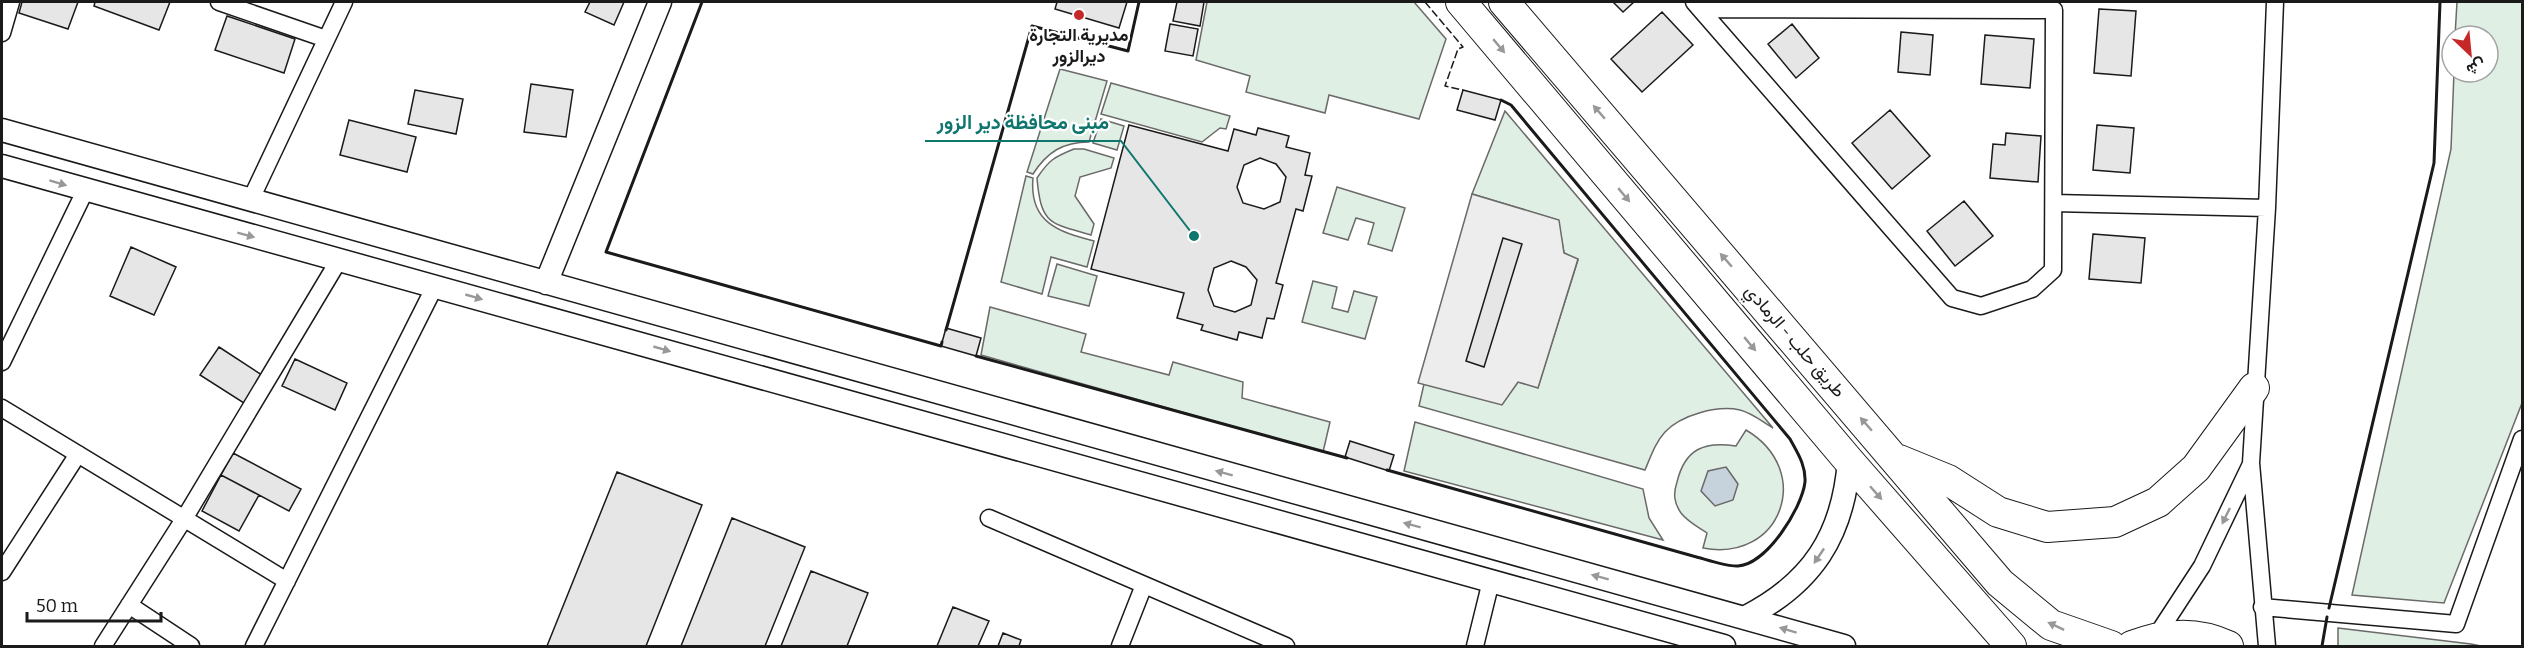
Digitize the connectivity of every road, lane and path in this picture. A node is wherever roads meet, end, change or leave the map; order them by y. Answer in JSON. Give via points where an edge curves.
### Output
{"nodes":[{"id":1,"x":11,"y":2,"type":"edge"},
{"id":2,"x":219,"y":2,"type":"edge"},
{"id":3,"x":344,"y":2,"type":"edge"},
{"id":4,"x":660,"y":2,"type":"edge"},
{"id":5,"x":1461,"y":2,"type":"edge"},
{"id":6,"x":1504,"y":2,"type":"edge"},
{"id":7,"x":2275,"y":2,"type":"edge"},
{"id":8,"x":1697,"y":5,"type":"edge"},
{"id":9,"x":2,"y":33,"type":"edge"},
{"id":10,"x":326,"y":39,"type":"junction"},
{"id":11,"x":2,"y":130,"type":"edge"},
{"id":12,"x":2,"y":166,"type":"edge"},
{"id":13,"x":85,"y":191,"type":"junction"},
{"id":14,"x":251,"y":199,"type":"junction"},
{"id":15,"x":2054,"y":203,"type":"junction"},
{"id":16,"x":2267,"y":208,"type":"junction"},
{"id":17,"x":316,"y":217,"type":"junction"},
{"id":18,"x":308,"y":252,"type":"junction"},
{"id":19,"x":339,"y":260,"type":"junction"},
{"id":20,"x":546,"y":282,"type":"junction"},
{"id":21,"x":435,"y":286,"type":"junction"},
{"id":22,"x":2,"y":362,"type":"edge"},
{"id":23,"x":2254,"y":388,"type":"junction"},
{"id":24,"x":2,"y":408,"type":"edge"},
{"id":25,"x":2523,"y":439,"type":"edge"},
{"id":26,"x":78,"y":454,"type":"junction"},
{"id":27,"x":1896,"y":459,"type":"junction"},
{"id":28,"x":1849,"y":461,"type":"junction"},
{"id":29,"x":2251,"y":464,"type":"junction"},
{"id":30,"x":988,"y":518,"type":"dead end"},
{"id":31,"x":184,"y":519,"type":"junction"},
{"id":32,"x":2,"y":572,"type":"edge"},
{"id":33,"x":287,"y":581,"type":"junction"},
{"id":34,"x":1491,"y":581,"type":"junction"},
{"id":35,"x":1144,"y":585,"type":"junction"},
{"id":36,"x":129,"y":605,"type":"junction"},
{"id":37,"x":2262,"y":607,"type":"junction"},
{"id":38,"x":1746,"y":617,"type":"junction"},
{"id":39,"x":2143,"y":642,"type":"edge"},
{"id":40,"x":103,"y":646,"type":"edge"},
{"id":41,"x":191,"y":646,"type":"edge"},
{"id":42,"x":254,"y":646,"type":"edge"},
{"id":43,"x":1120,"y":646,"type":"edge"},
{"id":44,"x":1286,"y":646,"type":"edge"},
{"id":45,"x":1475,"y":646,"type":"edge"},
{"id":46,"x":1724,"y":646,"type":"edge"},
{"id":47,"x":1844,"y":646,"type":"edge"},
{"id":48,"x":2010,"y":646,"type":"edge"},
{"id":49,"x":2111,"y":646,"type":"edge"},
{"id":50,"x":2228,"y":646,"type":"edge"},
{"id":51,"x":2267,"y":646,"type":"edge"}],
"edges":[{"from":1,"to":9,"type":"street"},
{"from":2,"to":10,"type":"street"},
{"from":3,"to":10,"type":"street"},
{"from":4,"to":20,"type":"main road"},
{"from":5,"to":28,"type":"highway","name":"طريق حلب - الرمادي","one_way":true},
{"from":27,"to":6,"type":"highway","name":"طريق حلب - الرمادي","one_way":true},
{"from":7,"to":16,"type":"street"},
{"from":8,"to":15,"type":"street","via":[[2054,10]]},
{"from":8,"to":15,"type":"street","via":[[1952,298],[1981,306],[2032,290],[2053,270]]},
{"from":10,"to":14,"type":"street"},
{"from":11,"to":14,"type":"main road"},
{"from":12,"to":13,"type":"main road","one_way":true},
{"from":13,"to":18,"type":"main road","one_way":true},
{"from":13,"to":22,"type":"street"},
{"from":14,"to":17,"type":"main road"},
{"from":15,"to":16,"type":"street"},
{"from":16,"to":23,"type":"street"},
{"from":17,"to":18,"type":"main road"},
{"from":17,"to":20,"type":"main road"},
{"from":18,"to":19,"type":"main road"},
{"from":19,"to":21,"type":"main road"},
{"from":19,"to":31,"type":"street"},
{"from":38,"to":20,"type":"main road","one_way":true},
{"from":21,"to":33,"type":"street"},
{"from":21,"to":34,"type":"main road","one_way":true},
{"from":23,"to":27,"type":"highway","via":[[2196,468],[2158,502],[2115,522],[2037,524],[1998,512],[1948,480]]},
{"from":23,"to":29,"type":"street"},
{"from":24,"to":26,"type":"street"},
{"from":25,"to":37,"type":"street","via":[[2456,624]]},
{"from":26,"to":31,"type":"street"},
{"from":26,"to":32,"type":"street"},
{"from":49,"to":27,"type":"highway","name":"طريق حلب - الرمادي","one_way":true,"via":[[2051,625],[2000,583]]},
{"from":28,"to":38,"type":"main road","one_way":true,"via":[[1842,510],[1821,555],[1788,592]]},
{"from":28,"to":48,"type":"highway","name":"طريق حلب - الرمادي","one_way":true},
{"from":29,"to":37,"type":"street"},
{"from":29,"to":39,"type":"street","one_way":true,"via":[[2202,566]]},
{"from":30,"to":35,"type":"street"},
{"from":31,"to":33,"type":"street"},
{"from":31,"to":36,"type":"street"},
{"from":33,"to":42,"type":"street"},
{"from":34,"to":45,"type":"street"},
{"from":34,"to":46,"type":"main road"},
{"from":35,"to":43,"type":"street"},
{"from":35,"to":44,"type":"street"},
{"from":36,"to":40,"type":"street"},
{"from":36,"to":41,"type":"street"},
{"from":37,"to":51,"type":"street"},
{"from":47,"to":38,"type":"main road","one_way":true},
{"from":39,"to":50,"type":"highway","via":[[2186,635]]}]}
